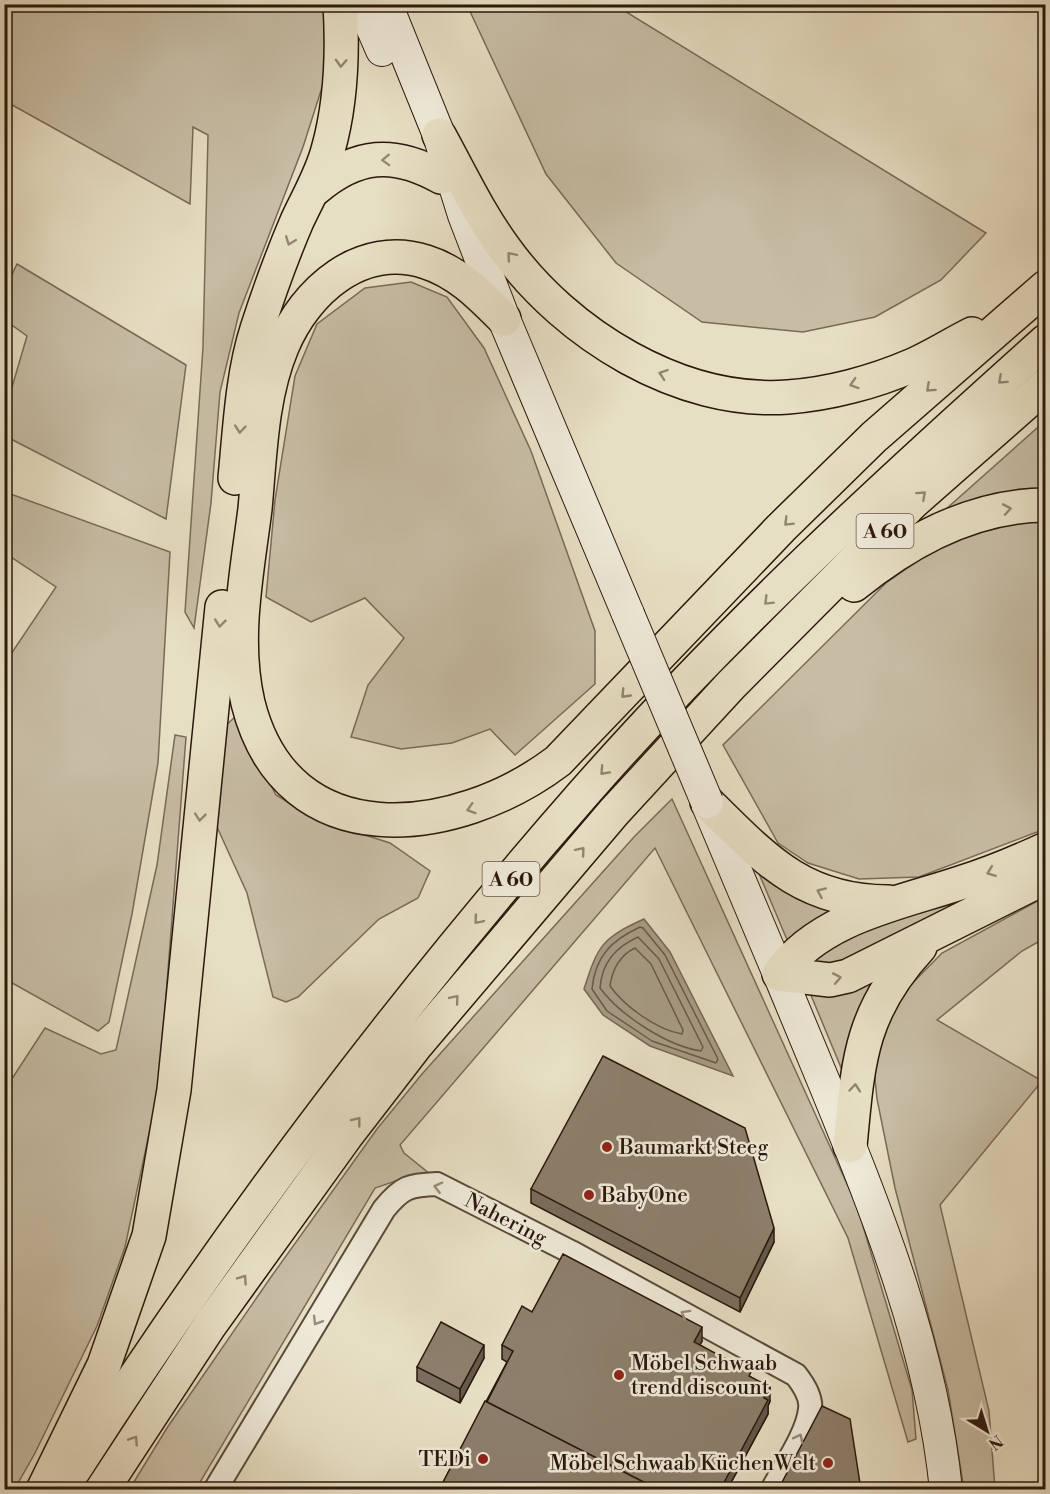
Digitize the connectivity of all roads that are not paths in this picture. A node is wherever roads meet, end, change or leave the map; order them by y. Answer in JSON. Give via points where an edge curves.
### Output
{"nodes":[{"id":1,"x":340,"y":4,"type":"edge"},
{"id":2,"x":362,"y":4,"type":"edge"},
{"id":3,"x":386,"y":4,"type":"edge"},
{"id":4,"x":439,"y":135,"type":"junction"},
{"id":5,"x":441,"y":177,"type":"junction"},
{"id":6,"x":315,"y":189,"type":"junction"},
{"id":7,"x":464,"y":215,"type":"junction"},
{"id":8,"x":1046,"y":287,"type":"edge"},
{"id":9,"x":1021,"y":307,"type":"junction"},
{"id":10,"x":504,"y":319,"type":"junction"},
{"id":11,"x":1046,"y":341,"type":"edge"},
{"id":12,"x":1046,"y":385,"type":"edge"},
{"id":13,"x":1046,"y":505,"type":"edge"},
{"id":14,"x":731,"y":685,"type":"junction"},
{"id":15,"x":707,"y":802,"type":"junction"},
{"id":16,"x":1046,"y":849,"type":"edge"},
{"id":17,"x":1046,"y":877,"type":"edge"},
{"id":18,"x":899,"y":902,"type":"junction"},
{"id":19,"x":928,"y":937,"type":"junction"},
{"id":20,"x":779,"y":974,"type":"junction"},
{"id":21,"x":850,"y":1146,"type":"junction"},
{"id":22,"x":224,"y":1487,"type":"edge"},
{"id":23,"x":43,"y":1490,"type":"edge"},
{"id":24,"x":61,"y":1490,"type":"edge"},
{"id":25,"x":102,"y":1490,"type":"edge"},
{"id":26,"x":772,"y":1490,"type":"edge"},
{"id":27,"x":946,"y":1490,"type":"edge"}],
"edges":[{"from":1,"to":6,"type":"highway","one_way":true,"via":[[340,77],[329,149]]},
{"from":2,"to":5,"type":"main road"},
{"from":3,"to":4,"type":"main road"},
{"from":4,"to":7,"type":"main road"},
{"from":9,"to":4,"type":"highway","one_way":true,"via":[[911,366],[836,390],[787,397],[744,395],[699,386],[656,372],[613,350],[573,322],[506,250]]},
{"from":5,"to":6,"type":"highway","one_way":true,"via":[[406,161],[369,161],[348,165]]},
{"from":5,"to":7,"type":"main road"},
{"from":6,"to":23,"type":"highway","one_way":true,"via":[[298,219],[272,287],[248,365],[174,1090],[149,1236],[104,1365]]},
{"from":7,"to":10,"type":"main road"},
{"from":8,"to":9,"type":"highway"},
{"from":9,"to":10,"type":"highway","one_way":true,"via":[[874,437],[558,761],[510,793],[457,813],[413,821],[351,815],[315,798],[284,772],[262,741],[244,685],[240,638],[263,435],[281,348],[312,297],[346,270],[376,258],[426,262],[451,273],[473,288]]},
{"from":10,"to":15,"type":"main road","bridge":true},
{"from":11,"to":24,"type":"highway","number":"A 60","one_way":true,"via":[[888,482],[707,662],[585,792],[389,1024],[318,1117],[182,1306]]},
{"from":14,"to":12,"type":"highway","number":"A 60","one_way":true,"via":[[912,503]]},
{"from":14,"to":13,"type":"highway","one_way":true,"via":[[877,566],[925,538],[980,515]]},
{"from":25,"to":14,"type":"highway","number":"A 60","one_way":true,"via":[[277,1229],[417,1044],[614,812]]},
{"from":18,"to":15,"type":"highway","one_way":true,"via":[[848,900],[808,886],[765,857]]},
{"from":15,"to":20,"type":"main road"},
{"from":16,"to":18,"type":"highway","one_way":true,"via":[[962,883]]},
{"from":17,"to":19,"type":"highway"},
{"from":18,"to":20,"type":"highway","via":[[845,922],[816,938]]},
{"from":20,"to":19,"type":"highway","one_way":true,"via":[[807,979],[839,978]]},
{"from":21,"to":19,"type":"highway","one_way":true,"via":[[857,1073],[873,1011],[893,978]]},
{"from":20,"to":21,"type":"main road"},
{"from":21,"to":27,"type":"main road","via":[[910,1311],[931,1391]]},
{"from":26,"to":22,"type":"street","name":"Nahering","one_way":true,"via":[[807,1424],[811,1407],[796,1375],[437,1184],[413,1185],[397,1193],[384,1209]]}]}
